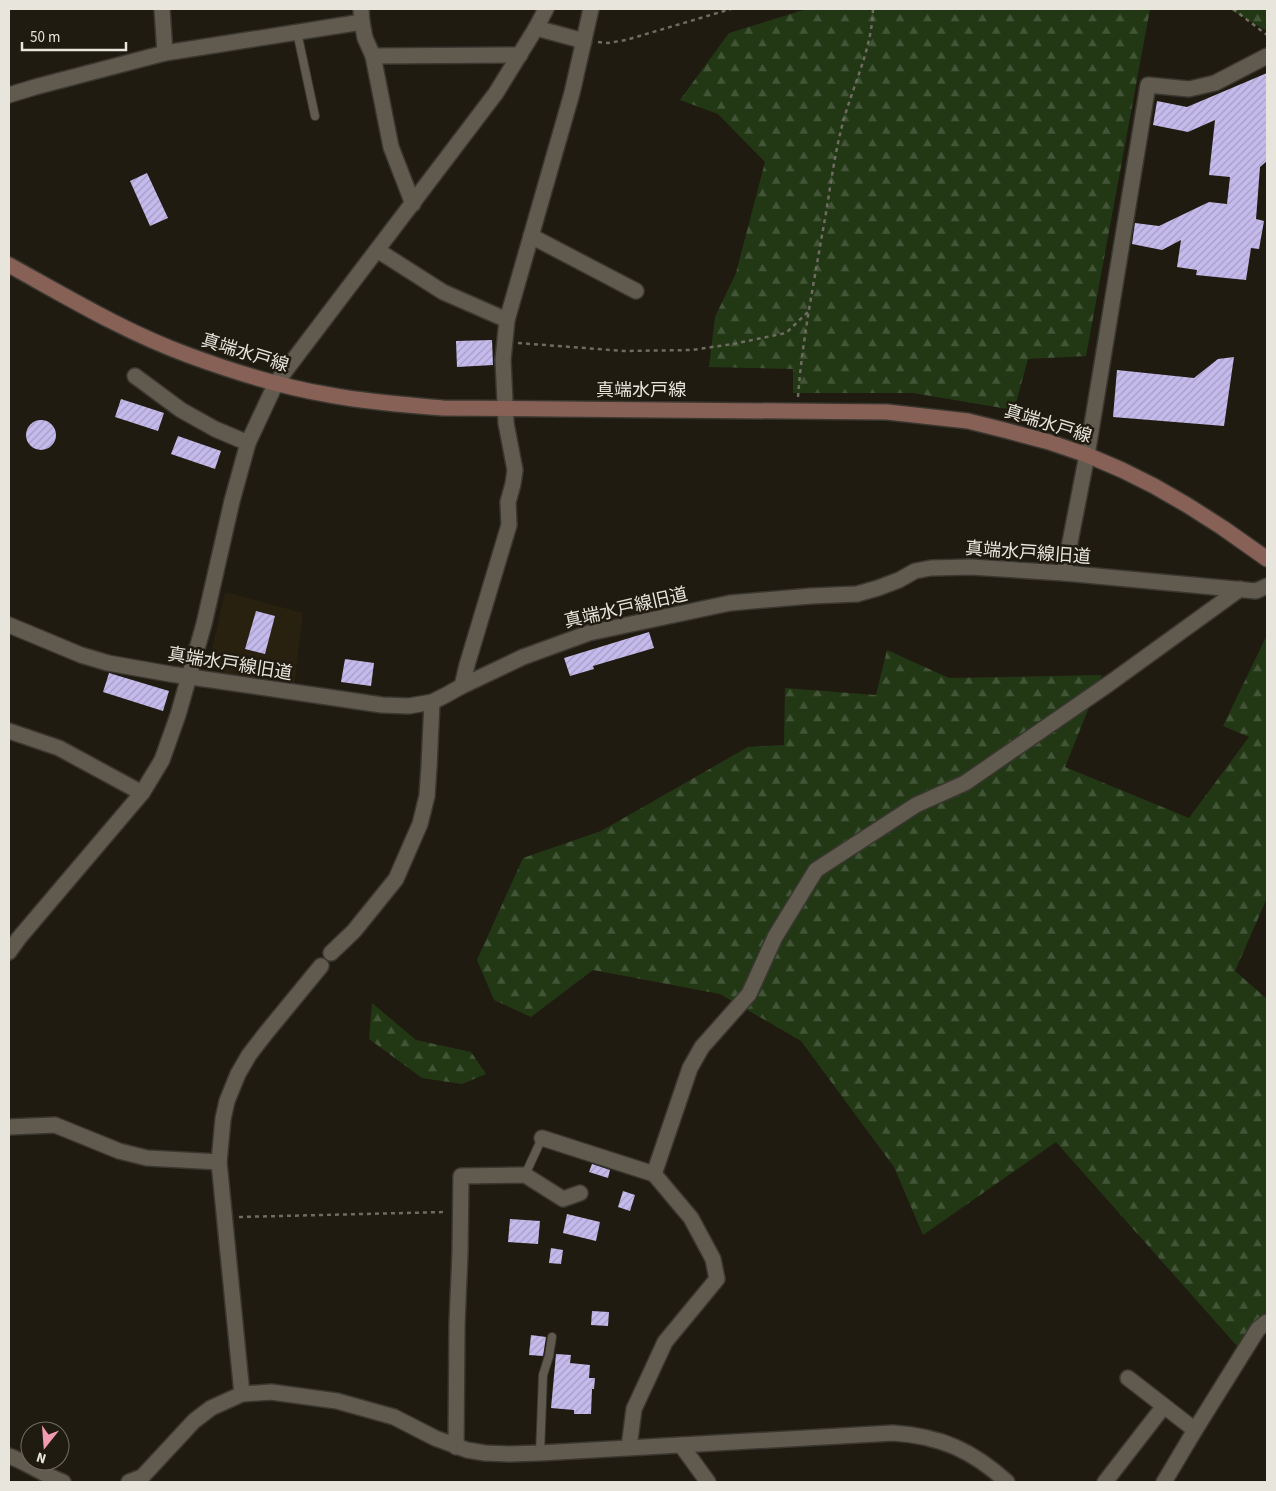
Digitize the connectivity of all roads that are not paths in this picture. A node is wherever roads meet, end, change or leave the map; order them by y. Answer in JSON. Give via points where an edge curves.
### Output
{"nodes":[{"id":1,"x":162,"y":9,"type":"edge"},
{"id":2,"x":546,"y":9,"type":"edge"},
{"id":3,"x":590,"y":9,"type":"edge"},
{"id":4,"x":362,"y":15,"type":"edge"},
{"id":5,"x":536,"y":28,"type":"junction"},
{"id":6,"x":297,"y":32,"type":"junction"},
{"id":7,"x":584,"y":41,"type":"junction"},
{"id":8,"x":165,"y":53,"type":"junction"},
{"id":9,"x":520,"y":55,"type":"junction"},
{"id":10,"x":373,"y":56,"type":"junction"},
{"id":11,"x":1267,"y":56,"type":"edge"},
{"id":12,"x":9,"y":96,"type":"edge"},
{"id":13,"x":315,"y":116,"type":"dead end"},
{"id":14,"x":413,"y":204,"type":"junction"},
{"id":15,"x":531,"y":236,"type":"junction"},
{"id":16,"x":377,"y":250,"type":"junction"},
{"id":17,"x":9,"y":265,"type":"edge"},
{"id":18,"x":636,"y":290,"type":"dead end"},
{"id":19,"x":507,"y":320,"type":"junction"},
{"id":20,"x":135,"y":376,"type":"dead end"},
{"id":21,"x":276,"y":383,"type":"junction"},
{"id":22,"x":506,"y":408,"type":"junction"},
{"id":23,"x":248,"y":443,"type":"junction"},
{"id":24,"x":1087,"y":455,"type":"junction"},
{"id":25,"x":1267,"y":559,"type":"edge"},
{"id":26,"x":1064,"y":574,"type":"junction"},
{"id":27,"x":1267,"y":586,"type":"edge"},
{"id":28,"x":1240,"y":589,"type":"junction"},
{"id":29,"x":9,"y":626,"type":"edge"},
{"id":30,"x":188,"y":676,"type":"junction"},
{"id":31,"x":462,"y":686,"type":"junction"},
{"id":32,"x":432,"y":702,"type":"junction"},
{"id":33,"x":9,"y":731,"type":"edge"},
{"id":34,"x":142,"y":793,"type":"junction"},
{"id":35,"x":9,"y":952,"type":"edge"},
{"id":36,"x":331,"y":953,"type":"dead end"},
{"id":37,"x":321,"y":966,"type":"dead end"},
{"id":38,"x":9,"y":1127,"type":"edge"},
{"id":39,"x":542,"y":1138,"type":"joint"},
{"id":40,"x":219,"y":1162,"type":"junction"},
{"id":41,"x":654,"y":1174,"type":"junction"},
{"id":42,"x":525,"y":1175,"type":"junction"},
{"id":43,"x":580,"y":1193,"type":"dead end"},
{"id":44,"x":1267,"y":1322,"type":"edge"},
{"id":45,"x":552,"y":1337,"type":"dead end"},
{"id":46,"x":1128,"y":1378,"type":"dead end"},
{"id":47,"x":242,"y":1394,"type":"junction"},
{"id":48,"x":1164,"y":1406,"type":"junction"},
{"id":49,"x":1194,"y":1430,"type":"junction"},
{"id":50,"x":681,"y":1445,"type":"junction"},
{"id":51,"x":456,"y":1447,"type":"junction"},
{"id":52,"x":629,"y":1448,"type":"junction"},
{"id":53,"x":540,"y":1453,"type":"junction"},
{"id":54,"x":9,"y":1456,"type":"edge"},
{"id":55,"x":63,"y":1482,"type":"edge"},
{"id":56,"x":129,"y":1482,"type":"edge"},
{"id":57,"x":708,"y":1482,"type":"edge"},
{"id":58,"x":1007,"y":1482,"type":"edge"},
{"id":59,"x":1105,"y":1482,"type":"edge"},
{"id":60,"x":1164,"y":1482,"type":"edge"}],
"edges":[{"from":1,"to":8,"type":"street"},
{"from":2,"to":5,"type":"street"},
{"from":3,"to":7,"type":"street"},
{"from":4,"to":6,"type":"street"},
{"from":4,"to":10,"type":"street","via":[[365,38]]},
{"from":5,"to":7,"type":"street"},
{"from":5,"to":9,"type":"street"},
{"from":6,"to":8,"type":"street"},
{"from":6,"to":13,"type":"lane"},
{"from":7,"to":15,"type":"street"},
{"from":8,"to":12,"type":"street"},
{"from":9,"to":10,"type":"street"},
{"from":9,"to":14,"type":"street","via":[[496,93]]},
{"from":10,"to":14,"type":"street","via":[[391,147]]},
{"from":11,"to":24,"type":"street","via":[[1215,83],[1189,89],[1148,86]]},
{"from":14,"to":16,"type":"street"},
{"from":15,"to":18,"type":"street"},
{"from":15,"to":19,"type":"street"},
{"from":16,"to":19,"type":"street","via":[[444,292]]},
{"from":16,"to":21,"type":"street"},
{"from":17,"to":21,"type":"main road","name":"真端水戸線","via":[[136,333],[187,355]]},
{"from":19,"to":22,"type":"street","via":[[503,360]]},
{"from":20,"to":23,"type":"street","via":[[181,410]]},
{"from":21,"to":22,"type":"main road","name":"真端水戸線","via":[[393,404]]},
{"from":21,"to":23,"type":"street"},
{"from":22,"to":24,"type":"main road","name":"真端水戸線","via":[[887,412],[959,420],[1008,430]]},
{"from":22,"to":31,"type":"street","via":[[514,470],[508,525]]},
{"from":23,"to":30,"type":"street","via":[[204,624]]},
{"from":24,"to":25,"type":"main road","name":"真端水戸線","via":[[1187,504]]},
{"from":24,"to":26,"type":"street"},
{"from":26,"to":28,"type":"street","name":"真端水戸線旧道"},
{"from":26,"to":31,"type":"street","name":"真端水戸線旧道","via":[[971,567],[931,568],[857,594],[730,603],[589,633],[522,657]]},
{"from":27,"to":28,"type":"street","name":"真端水戸線旧道","via":[[1256,591]]},
{"from":28,"to":41,"type":"street","via":[[965,783],[916,805],[816,870],[775,937],[750,994],[702,1047],[690,1068]]},
{"from":29,"to":30,"type":"street","name":"真端水戸線旧道","via":[[108,663]]},
{"from":30,"to":32,"type":"street","name":"真端水戸線旧道","via":[[382,704],[409,706]]},
{"from":30,"to":34,"type":"street","via":[[162,760]]},
{"from":31,"to":32,"type":"street","name":"真端水戸線旧道"},
{"from":32,"to":36,"type":"street","via":[[428,786],[420,824],[396,879],[354,931]]},
{"from":33,"to":34,"type":"street","via":[[59,748]]},
{"from":34,"to":35,"type":"street","via":[[17,936]]},
{"from":37,"to":40,"type":"street","via":[[249,1055],[238,1074],[227,1101]]},
{"from":38,"to":40,"type":"street","via":[[55,1125],[119,1151],[147,1158]]},
{"from":39,"to":41,"type":"street"},
{"from":39,"to":42,"type":"lane"},
{"from":40,"to":47,"type":"street"},
{"from":41,"to":52,"type":"street","via":[[691,1218],[713,1259],[718,1279],[665,1342],[634,1409]]},
{"from":42,"to":43,"type":"street","via":[[563,1198]]},
{"from":42,"to":51,"type":"street","via":[[461,1176]]},
{"from":44,"to":49,"type":"street","via":[[1258,1329]]},
{"from":45,"to":53,"type":"lane","via":[[544,1375]]},
{"from":46,"to":48,"type":"street"},
{"from":47,"to":51,"type":"street","via":[[271,1392],[337,1401],[394,1417]]},
{"from":47,"to":56,"type":"street","via":[[211,1408],[194,1421],[142,1476]]},
{"from":48,"to":49,"type":"street"},
{"from":48,"to":59,"type":"street"},
{"from":49,"to":60,"type":"street"},
{"from":50,"to":52,"type":"street"},
{"from":50,"to":57,"type":"street"},
{"from":50,"to":58,"type":"street","via":[[913,1435],[947,1443],[975,1456]]},
{"from":51,"to":53,"type":"street","via":[[484,1453]]},
{"from":52,"to":53,"type":"street"},
{"from":54,"to":55,"type":"street"}]}
